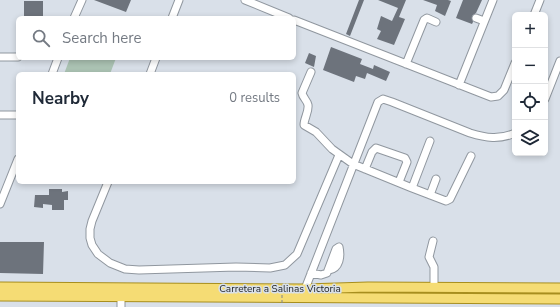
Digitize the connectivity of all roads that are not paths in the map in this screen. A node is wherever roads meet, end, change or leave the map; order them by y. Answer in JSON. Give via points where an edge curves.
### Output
{"nodes":[{"id":1,"x":82,"y":0,"type":"edge"},
{"id":2,"x":179,"y":0,"type":"edge"},
{"id":3,"x":245,"y":0,"type":"edge"},
{"id":4,"x":493,"y":0,"type":"edge"},
{"id":5,"x":540,"y":0,"type":"edge"},
{"id":6,"x":535,"y":12,"type":"edge"},
{"id":7,"x":75,"y":16,"type":"edge"},
{"id":8,"x":173,"y":16,"type":"edge"},
{"id":9,"x":284,"y":16,"type":"edge"},
{"id":10,"x":476,"y":18,"type":"dead end"},
{"id":11,"x":296,"y":21,"type":"edge"},
{"id":12,"x":484,"y":21,"type":"junction"},
{"id":13,"x":436,"y":22,"type":"dead end"},
{"id":14,"x":0,"y":56,"type":"edge"},
{"id":15,"x":16,"y":57,"type":"edge"},
{"id":16,"x":57,"y":60,"type":"edge"},
{"id":17,"x":155,"y":60,"type":"edge"},
{"id":18,"x":560,"y":61,"type":"edge"},
{"id":19,"x":406,"y":64,"type":"junction"},
{"id":20,"x":512,"y":70,"type":"edge"},
{"id":21,"x":53,"y":72,"type":"edge"},
{"id":22,"x":151,"y":72,"type":"edge"},
{"id":23,"x":311,"y":72,"type":"dead end"},
{"id":24,"x":459,"y":85,"type":"junction"},
{"id":25,"x":548,"y":91,"type":"edge"},
{"id":26,"x":0,"y":115,"type":"edge"},
{"id":27,"x":16,"y":115,"type":"edge"},
{"id":28,"x":512,"y":134,"type":"edge"},
{"id":29,"x":430,"y":141,"type":"dead end"},
{"id":30,"x":339,"y":155,"type":"junction"},
{"id":31,"x":471,"y":156,"type":"dead end"},
{"id":32,"x":16,"y":164,"type":"edge"},
{"id":33,"x":353,"y":164,"type":"junction"},
{"id":34,"x":365,"y":169,"type":"junction"},
{"id":35,"x":436,"y":179,"type":"dead end"},
{"id":36,"x":399,"y":182,"type":"junction"},
{"id":37,"x":107,"y":184,"type":"edge"},
{"id":38,"x":412,"y":188,"type":"junction"},
{"id":39,"x":430,"y":195,"type":"junction"},
{"id":40,"x":0,"y":204,"type":"edge"},
{"id":41,"x":433,"y":241,"type":"dead end"},
{"id":42,"x":329,"y":270,"type":"dead end"},
{"id":43,"x":311,"y":273,"type":"junction"},
{"id":44,"x":0,"y":287,"type":"edge"},
{"id":45,"x":434,"y":287,"type":"junction"},
{"id":46,"x":560,"y":288,"type":"edge"},
{"id":47,"x":305,"y":289,"type":"junction"},
{"id":48,"x":0,"y":296,"type":"edge"},
{"id":49,"x":121,"y":297,"type":"junction"},
{"id":50,"x":560,"y":299,"type":"edge"},
{"id":51,"x":121,"y":307,"type":"edge"}],
"edges":[{"from":1,"to":7,"type":"street"},
{"from":2,"to":8,"type":"street"},
{"from":3,"to":9,"type":"street"},
{"from":4,"to":12,"type":"street"},
{"from":5,"to":6,"type":"street"},
{"from":10,"to":12,"type":"street"},
{"from":11,"to":19,"type":"street"},
{"from":12,"to":24,"type":"street"},
{"from":13,"to":19,"type":"street","via":[[428,18],[424,20]]},
{"from":14,"to":15,"type":"street"},
{"from":16,"to":21,"type":"street"},
{"from":17,"to":22,"type":"street"},
{"from":18,"to":25,"type":"street"},
{"from":19,"to":24,"type":"street"},
{"from":20,"to":24,"type":"street","via":[[504,90],[498,96]]},
{"from":23,"to":30,"type":"street","via":[[302,93],[308,103],[304,125],[316,132]]},
{"from":26,"to":27,"type":"street"},
{"from":28,"to":33,"type":"street","via":[[498,138],[483,137],[383,99],[377,104]]},
{"from":29,"to":38,"type":"street"},
{"from":30,"to":33,"type":"street"},
{"from":30,"to":37,"type":"street","via":[[299,251],[292,260],[277,268],[132,270],[110,263],[98,254],[90,238],[92,221]]},
{"from":31,"to":39,"type":"street","via":[[449,200]]},
{"from":32,"to":40,"type":"street"},
{"from":33,"to":34,"type":"street"},
{"from":33,"to":43,"type":"street"},
{"from":34,"to":36,"type":"street"},
{"from":34,"to":36,"type":"street","via":[[376,148],[405,158],[407,162]]},
{"from":35,"to":39,"type":"street"},
{"from":36,"to":38,"type":"street"},
{"from":38,"to":39,"type":"street"},
{"from":41,"to":45,"type":"street","via":[[429,257],[434,267]]},
{"from":42,"to":43,"type":"street","via":[[321,275]]},
{"from":43,"to":47,"type":"street"},
{"from":44,"to":47,"type":"main road","name":"Carretera a Salinas Victoria"},
{"from":45,"to":46,"type":"main road","name":"Carretera a Salinas Victoria"},
{"from":45,"to":47,"type":"main road","name":"Carretera a Salinas Victoria"},
{"from":48,"to":49,"type":"main road","name":"Carretera a Salinas Victoria"},
{"from":49,"to":50,"type":"main road","name":"Carretera a Salinas Victoria"},
{"from":49,"to":51,"type":"street"}]}
